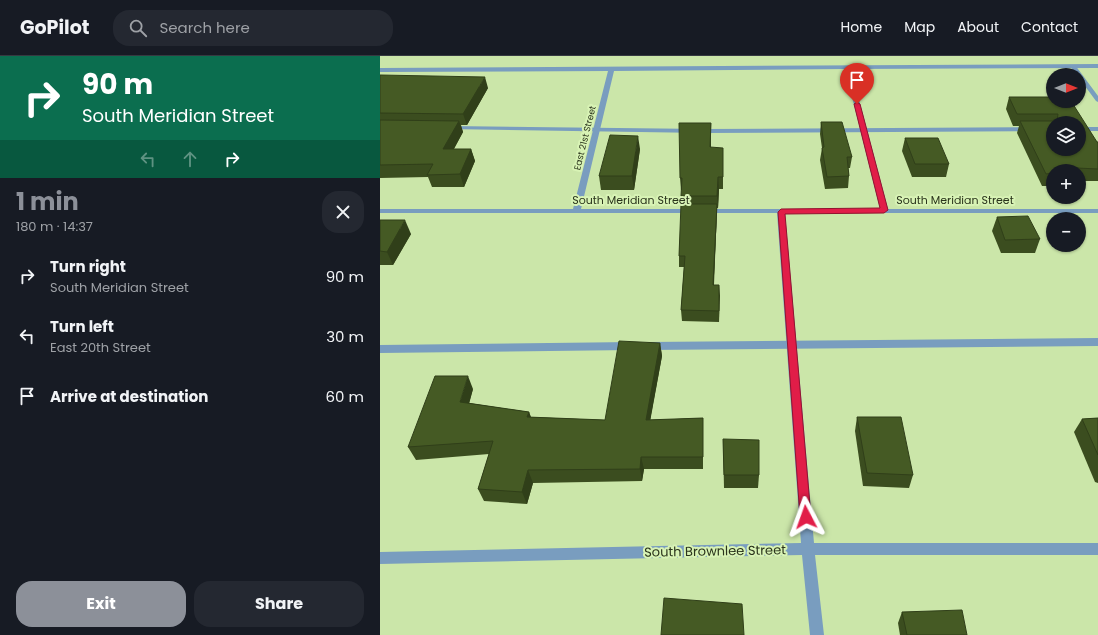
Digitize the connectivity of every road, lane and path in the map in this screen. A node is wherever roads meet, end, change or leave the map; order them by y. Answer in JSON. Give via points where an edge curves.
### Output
{"nodes":[{"id":1,"x":1072,"y":66,"type":"junction"},
{"id":2,"x":1098,"y":66,"type":"edge"},
{"id":3,"x":847,"y":67,"type":"junction"},
{"id":4,"x":380,"y":70,"type":"edge"},
{"id":5,"x":611,"y":70,"type":"junction"},
{"id":6,"x":1098,"y":100,"type":"edge"},
{"id":7,"x":442,"y":128,"type":"edge"},
{"id":8,"x":597,"y":128,"type":"junction"},
{"id":9,"x":863,"y":129,"type":"junction"},
{"id":10,"x":1046,"y":129,"type":"edge"},
{"id":11,"x":1086,"y":129,"type":"edge"},
{"id":12,"x":1098,"y":129,"type":"edge"},
{"id":13,"x":577,"y":210,"type":"junction"},
{"id":14,"x":884,"y":210,"type":"junction"},
{"id":15,"x":380,"y":211,"type":"edge"},
{"id":16,"x":1098,"y":211,"type":"edge"},
{"id":17,"x":781,"y":212,"type":"junction"},
{"id":18,"x":1098,"y":342,"type":"edge"},
{"id":19,"x":792,"y":344,"type":"junction"},
{"id":20,"x":380,"y":349,"type":"edge"},
{"id":21,"x":808,"y":549,"type":"junction"},
{"id":22,"x":1098,"y":549,"type":"edge"},
{"id":23,"x":380,"y":558,"type":"edge"},
{"id":24,"x":817,"y":635,"type":"edge"}],
"edges":[{"from":1,"to":2,"type":"street"},
{"from":1,"to":3,"type":"street"},
{"from":1,"to":6,"type":"street"},
{"from":3,"to":5,"type":"street"},
{"from":3,"to":9,"type":"street"},
{"from":4,"to":5,"type":"street"},
{"from":5,"to":8,"type":"street","name":"East 21st Street"},
{"from":7,"to":8,"type":"street"},
{"from":8,"to":9,"type":"street","via":[[704,131]]},
{"from":8,"to":13,"type":"street","name":"East 21st Street"},
{"from":9,"to":10,"type":"street"},
{"from":9,"to":14,"type":"street"},
{"from":11,"to":12,"type":"street"},
{"from":13,"to":15,"type":"street","name":"South Meridian Street"},
{"from":13,"to":17,"type":"street","name":"South Meridian Street"},
{"from":14,"to":16,"type":"street","name":"South Meridian Street"},
{"from":14,"to":17,"type":"street","name":"South Meridian Street"},
{"from":17,"to":19,"type":"street"},
{"from":18,"to":19,"type":"street"},
{"from":19,"to":20,"type":"street"},
{"from":19,"to":21,"type":"street"},
{"from":21,"to":22,"type":"street","name":"South Brownlee Street"},
{"from":21,"to":23,"type":"street","name":"South Brownlee Street"},
{"from":21,"to":24,"type":"street"}]}
